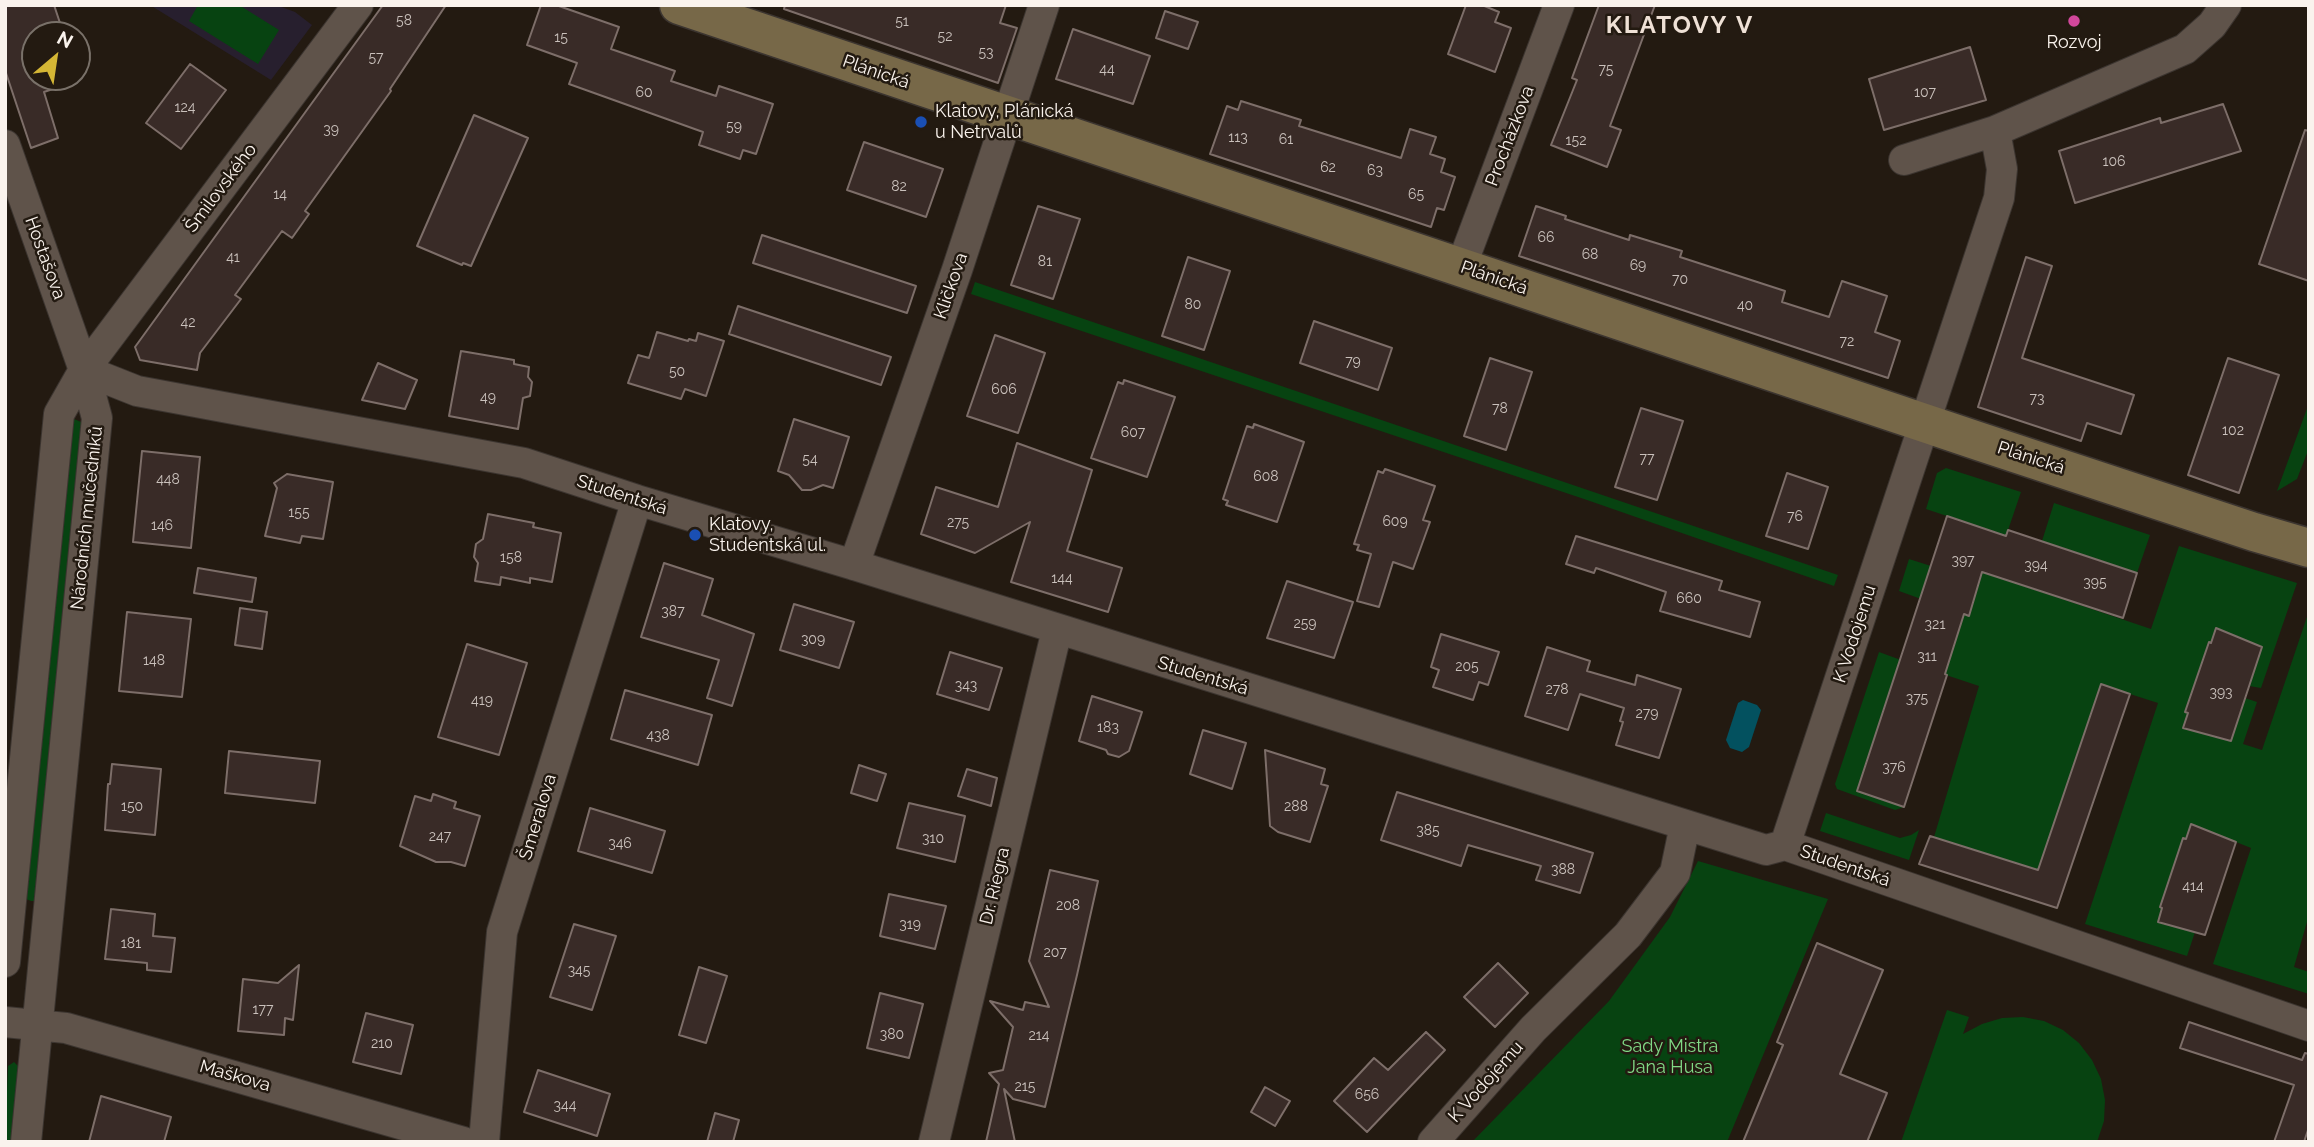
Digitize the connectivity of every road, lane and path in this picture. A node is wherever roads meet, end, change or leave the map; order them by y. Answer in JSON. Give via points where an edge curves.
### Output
{"nodes":[{"id":1,"x":358,"y":5,"type":"edge"},
{"id":2,"x":679,"y":5,"type":"edge"},
{"id":3,"x":1044,"y":5,"type":"edge"},
{"id":4,"x":1559,"y":5,"type":"edge"},
{"id":5,"x":2226,"y":5,"type":"edge"},
{"id":6,"x":1008,"y":116,"type":"junction"},
{"id":7,"x":1996,"y":131,"type":"junction"},
{"id":8,"x":5,"y":145,"type":"edge"},
{"id":9,"x":1904,"y":160,"type":"dead end"},
{"id":10,"x":1461,"y":267,"type":"junction"},
{"id":11,"x":84,"y":370,"type":"junction"},
{"id":12,"x":1925,"y":423,"type":"junction"},
{"id":13,"x":637,"y":500,"type":"junction"},
{"id":14,"x":2308,"y":543,"type":"edge"},
{"id":15,"x":854,"y":565,"type":"junction"},
{"id":16,"x":1057,"y":631,"type":"junction"},
{"id":17,"x":1685,"y":825,"type":"junction"},
{"id":18,"x":1785,"y":845,"type":"junction"},
{"id":19,"x":7,"y":932,"type":"edge"},
{"id":20,"x":46,"y":936,"type":"junction"},
{"id":21,"x":5,"y":962,"type":"edge"},
{"id":22,"x":5,"y":1022,"type":"edge"},
{"id":23,"x":37,"y":1025,"type":"junction"},
{"id":24,"x":2309,"y":1026,"type":"edge"},
{"id":25,"x":26,"y":1142,"type":"edge"},
{"id":26,"x":463,"y":1142,"type":"edge"},
{"id":27,"x":484,"y":1142,"type":"edge"},
{"id":28,"x":934,"y":1142,"type":"edge"},
{"id":29,"x":1433,"y":1142,"type":"edge"}],
"edges":[{"from":1,"to":11,"type":"street","name":"Šmilovského"},
{"from":2,"to":6,"type":"main road","name":"Plánická"},
{"from":3,"to":6,"type":"street","name":"Kličkova"},
{"from":4,"to":10,"type":"street","name":"Procházkova"},
{"from":5,"to":7,"type":"street","via":[[2185,49]]},
{"from":6,"to":10,"type":"main road","name":"Plánická"},
{"from":6,"to":15,"type":"street","name":"Kličkova"},
{"from":7,"to":9,"type":"street"},
{"from":7,"to":12,"type":"street","via":[[2002,169],[1999,198]]},
{"from":8,"to":11,"type":"street","name":"Hostašova"},
{"from":10,"to":12,"type":"main road","name":"Plánická"},
{"from":11,"to":13,"type":"street","name":"Studentská","via":[[137,391],[524,463]]},
{"from":11,"to":19,"type":"street","via":[[59,414]]},
{"from":11,"to":20,"type":"street","name":"Národních mučedníků","via":[[97,418]]},
{"from":12,"to":14,"type":"main road","name":"Plánická","via":[[2241,527]]},
{"from":12,"to":18,"type":"street","name":"K Vodojemu"},
{"from":13,"to":15,"type":"street","name":"Studentská"},
{"from":13,"to":27,"type":"street","name":"Šmeralova","via":[[502,932]]},
{"from":15,"to":16,"type":"street","name":"Studentská"},
{"from":16,"to":17,"type":"street","name":"Studentská"},
{"from":16,"to":28,"type":"street","name":"Dr. Riegra"},
{"from":17,"to":18,"type":"street","name":"Studentská","via":[[1766,850]]},
{"from":17,"to":29,"type":"street","name":"K Vodojemu","via":[[1675,873],[1628,935],[1533,1029]]},
{"from":18,"to":24,"type":"street","name":"Studentská"},
{"from":19,"to":20,"type":"street"},
{"from":19,"to":21,"type":"street"},
{"from":20,"to":23,"type":"street","name":"Národních mučedníků"},
{"from":22,"to":23,"type":"street","name":"Maškova"},
{"from":23,"to":25,"type":"street","name":"Národních mučedníků"},
{"from":23,"to":26,"type":"street","name":"Maškova","via":[[66,1028]]}]}
